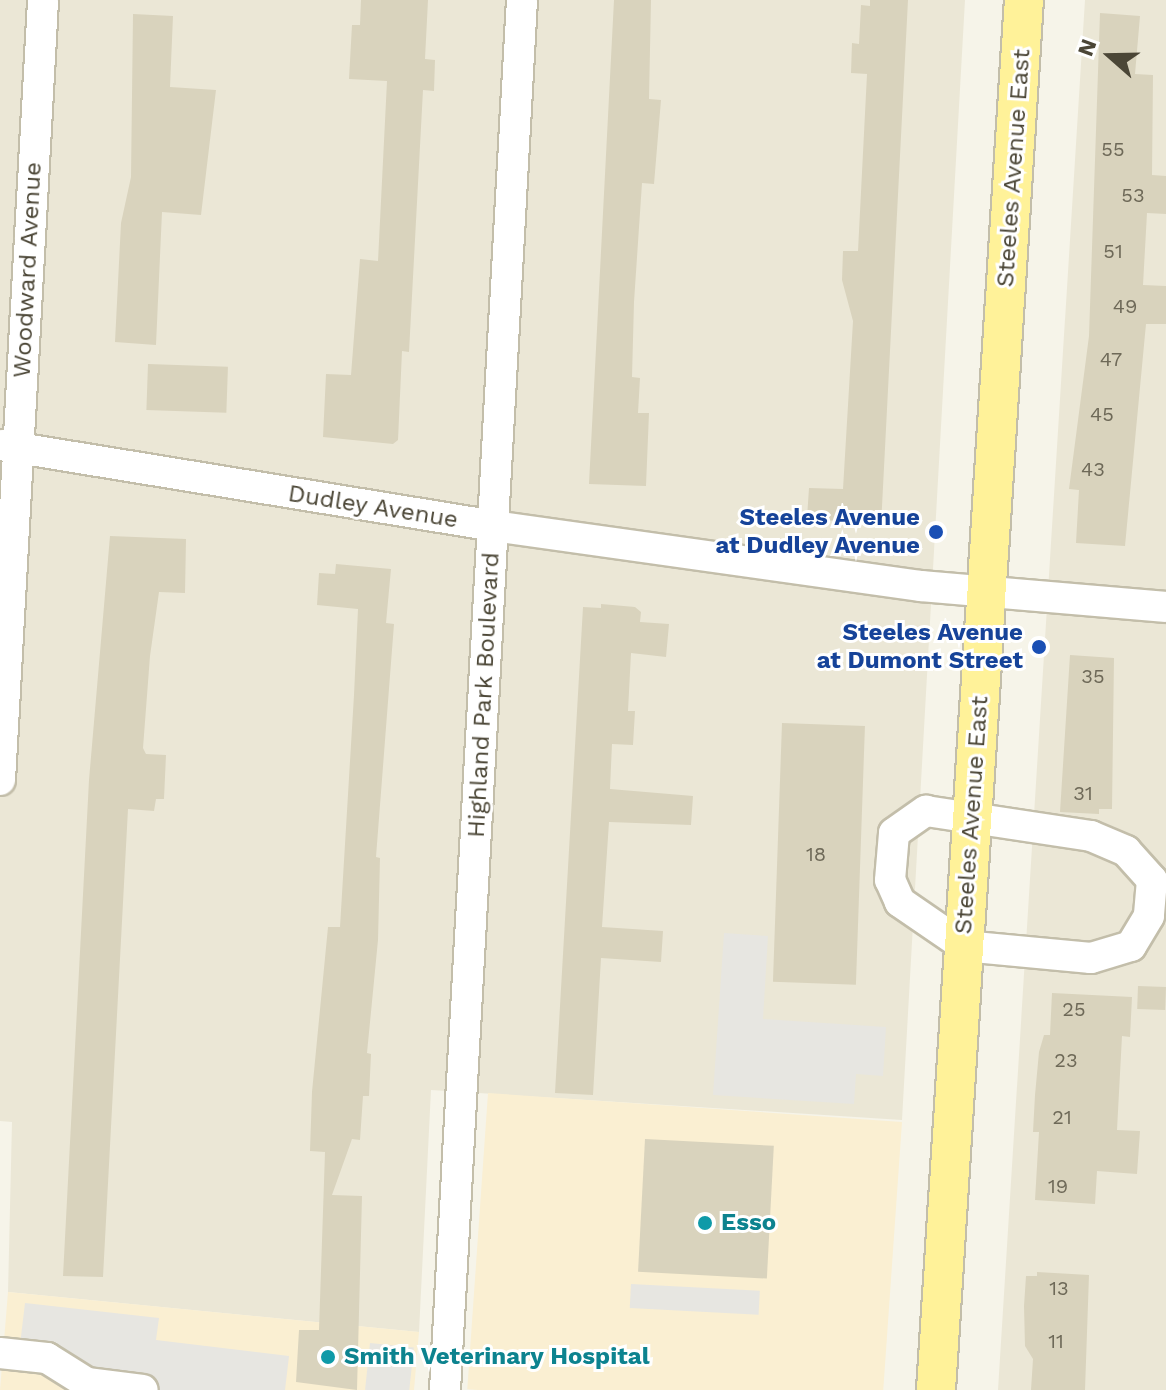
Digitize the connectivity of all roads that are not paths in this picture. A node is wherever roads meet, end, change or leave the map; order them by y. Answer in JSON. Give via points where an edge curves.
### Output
{"nodes":[{"id":1,"x":43,"y":0,"type":"edge"},
{"id":2,"x":522,"y":0,"type":"edge"},
{"id":3,"x":1024,"y":0,"type":"edge"},
{"id":4,"x":9,"y":446,"type":"edge"},
{"id":5,"x":493,"y":526,"type":"junction"},
{"id":6,"x":986,"y":591,"type":"junction"},
{"id":7,"x":1166,"y":607,"type":"edge"},
{"id":8,"x":0,"y":780,"type":"edge"},
{"id":9,"x":972,"y":821,"type":"junction"},
{"id":10,"x":964,"y":946,"type":"junction"},
{"id":11,"x":0,"y":1353,"type":"edge"},
{"id":12,"x":143,"y":1390,"type":"edge"},
{"id":13,"x":445,"y":1390,"type":"edge"},
{"id":14,"x":936,"y":1390,"type":"edge"}],
"edges":[{"from":1,"to":4,"type":"street","name":"Woodward Avenue"},
{"from":2,"to":5,"type":"street","name":"Highland Park Boulevard"},
{"from":3,"to":6,"type":"main road","name":"Steeles Avenue East"},
{"from":4,"to":5,"type":"street","name":"Dudley Avenue"},
{"from":4,"to":8,"type":"street","name":"Woodward Avenue"},
{"from":5,"to":6,"type":"street","name":"Dudley Avenue"},
{"from":5,"to":13,"type":"street","name":"Highland Park Boulevard"},
{"from":6,"to":7,"type":"street","name":"Dudley Avenue"},
{"from":6,"to":9,"type":"main road","name":"Steeles Avenue East"},
{"from":9,"to":10,"type":"main road","name":"Steeles Avenue East"},
{"from":9,"to":10,"type":"street","via":[[926,811],[908,819],[894,833],[890,880],[900,902]]},
{"from":9,"to":10,"type":"street","via":[[1091,836],[1126,851],[1152,880],[1149,916],[1131,946],[1091,958]]},
{"from":10,"to":14,"type":"main road","name":"Steeles Avenue East"},
{"from":11,"to":12,"type":"street","via":[[47,1358],[87,1383]]}]}
